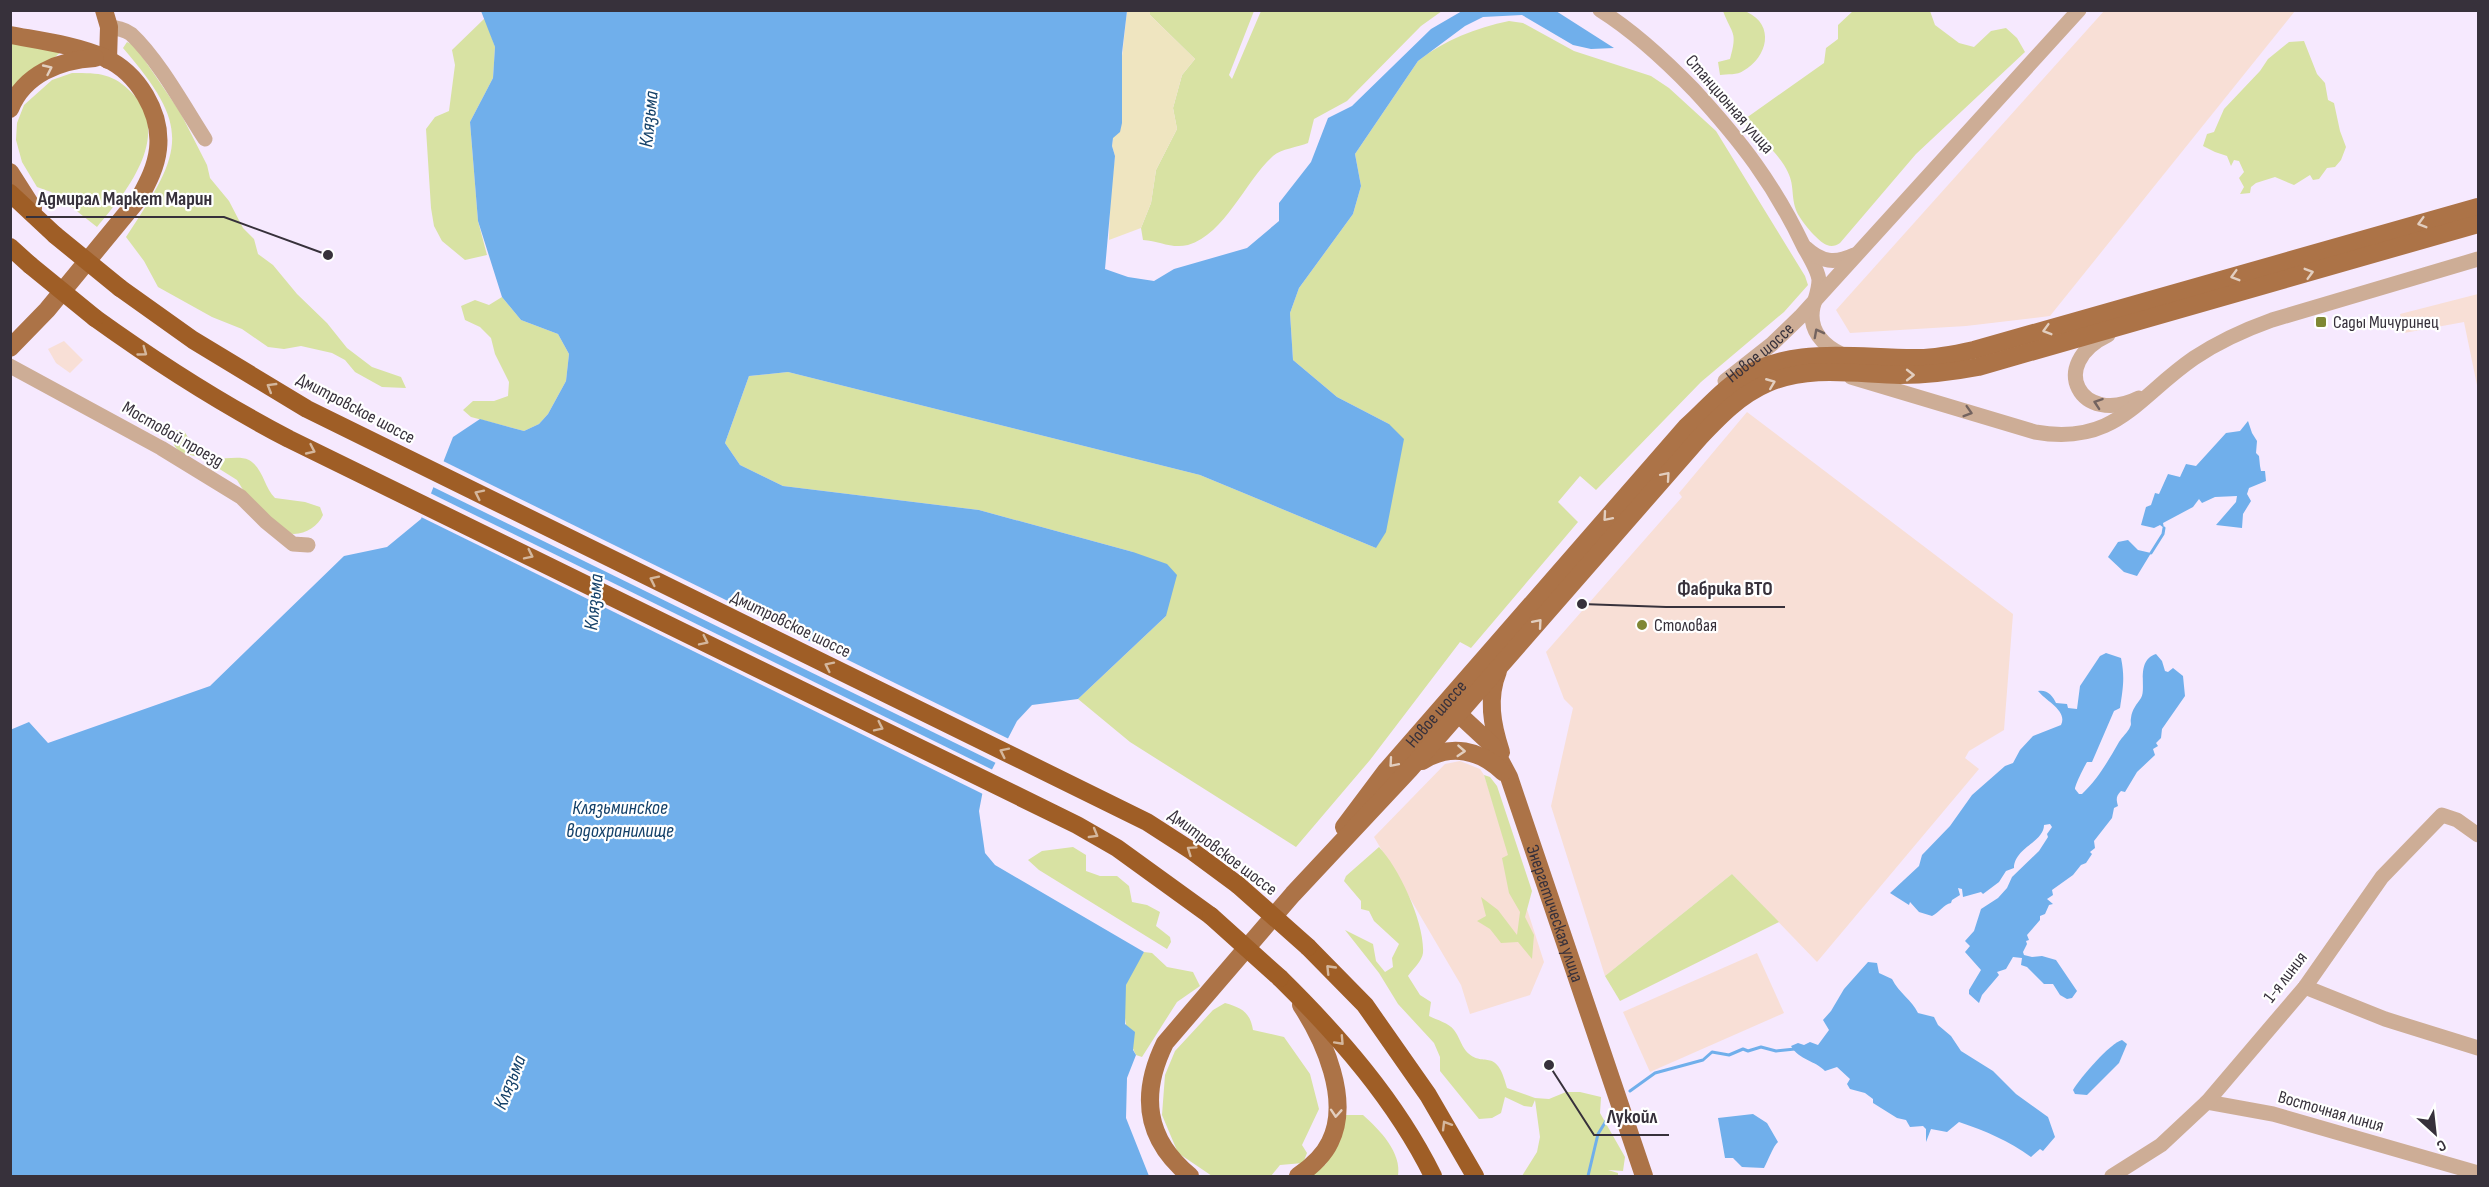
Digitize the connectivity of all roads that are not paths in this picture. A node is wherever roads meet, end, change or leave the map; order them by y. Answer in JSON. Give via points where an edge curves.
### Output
{"nodes":[{"id":1,"x":1600,"y":10,"type":"edge"},
{"id":2,"x":2079,"y":10,"type":"edge"},
{"id":3,"x":106,"y":19,"type":"edge"},
{"id":4,"x":10,"y":35,"type":"edge"},
{"id":5,"x":106,"y":59,"type":"junction"},
{"id":6,"x":10,"y":109,"type":"edge"},
{"id":7,"x":205,"y":139,"type":"dead end"},
{"id":8,"x":10,"y":172,"type":"edge"},
{"id":9,"x":10,"y":193,"type":"edge"},
{"id":10,"x":2478,"y":207,"type":"edge"},
{"id":11,"x":2478,"y":224,"type":"edge"},
{"id":12,"x":55,"y":235,"type":"junction"},
{"id":13,"x":1804,"y":246,"type":"junction"},
{"id":14,"x":10,"y":247,"type":"edge"},
{"id":15,"x":10,"y":254,"type":"edge"},
{"id":16,"x":1857,"y":254,"type":"junction"},
{"id":17,"x":2478,"y":259,"type":"edge"},
{"id":18,"x":30,"y":265,"type":"junction"},
{"id":19,"x":1825,"y":281,"type":"junction"},
{"id":20,"x":1815,"y":302,"type":"junction"},
{"id":21,"x":2152,"y":317,"type":"junction"},
{"id":22,"x":10,"y":348,"type":"edge"},
{"id":23,"x":1841,"y":354,"type":"junction"},
{"id":24,"x":10,"y":366,"type":"edge"},
{"id":25,"x":1831,"y":372,"type":"junction"},
{"id":26,"x":2153,"y":392,"type":"junction"},
{"id":27,"x":1687,"y":426,"type":"junction"},
{"id":28,"x":308,"y":545,"type":"dead end"},
{"id":29,"x":1493,"y":662,"type":"junction"},
{"id":30,"x":1452,"y":708,"type":"junction"},
{"id":31,"x":1410,"y":769,"type":"junction"},
{"id":32,"x":1509,"y":777,"type":"junction"},
{"id":33,"x":2478,"y":835,"type":"edge"},
{"id":34,"x":1306,"y":880,"type":"junction"},
{"id":35,"x":1283,"y":980,"type":"junction"},
{"id":36,"x":2305,"y":987,"type":"junction"},
{"id":37,"x":2478,"y":1048,"type":"edge"},
{"id":38,"x":2207,"y":1102,"type":"junction"},
{"id":39,"x":2478,"y":1173,"type":"edge"},
{"id":40,"x":1190,"y":1176,"type":"edge"},
{"id":41,"x":1298,"y":1176,"type":"edge"},
{"id":42,"x":1433,"y":1176,"type":"edge"},
{"id":43,"x":1475,"y":1176,"type":"edge"},
{"id":44,"x":1644,"y":1176,"type":"edge"},
{"id":45,"x":2112,"y":1176,"type":"edge"}],
"edges":[{"from":1,"to":13,"type":"street","name":"Станционная улица","via":[[1669,64],[1725,124],[1770,184]]},
{"from":2,"to":16,"type":"street","name":"Новое шоссе"},
{"from":3,"to":5,"type":"main road"},
{"from":3,"to":7,"type":"street","via":[[130,34],[173,89]]},
{"from":4,"to":5,"type":"main road","via":[[69,46]]},
{"from":6,"to":5,"type":"main road","one_way":true,"via":[[38,74],[72,60]]},
{"from":5,"to":22,"type":"main road","via":[[132,78],[149,102],[158,132],[156,162],[140,197],[123,220]]},
{"from":8,"to":12,"type":"main road"},
{"from":9,"to":12,"type":"highway","name":"Дмитровское шоссе"},
{"from":10,"to":23,"type":"main road","one_way":true,"via":[[1974,350],[1921,358]]},
{"from":21,"to":11,"type":"main road","name":"Новое шоссе","one_way":true},
{"from":43,"to":12,"type":"highway","name":"Дмитровское шоссе","one_way":true,"bridge":true,"via":[[1428,1095],[1365,1005],[1308,946],[1192,851],[1147,822],[307,409],[193,340]]},
{"from":13,"to":16,"type":"street","via":[[1832,262]]},
{"from":13,"to":19,"type":"street","name":"Станционная улица"},
{"from":14,"to":18,"type":"highway"},
{"from":15,"to":18,"type":"main road"},
{"from":16,"to":19,"type":"street","name":"Новое шоссе"},
{"from":17,"to":26,"type":"street","via":[[2254,326],[2211,347]]},
{"from":18,"to":35,"type":"highway","one_way":true,"bridge":true,"via":[[95,318],[225,406],[1042,807],[1117,848],[1211,915]]},
{"from":19,"to":20,"type":"street","name":"Новое шоссе"},
{"from":23,"to":20,"type":"street","one_way":true,"via":[[1822,342],[1814,329]]},
{"from":20,"to":27,"type":"street","name":"Новое шоссе","via":[[1716,390]]},
{"from":25,"to":21,"type":"main road","name":"Новое шоссе","one_way":true,"via":[[1922,375],[1954,371]]},
{"from":26,"to":21,"type":"street","one_way":true,"via":[[2119,406],[2099,405],[2085,397],[2076,377],[2078,360],[2089,345]]},
{"from":23,"to":27,"type":"main road","via":[[1799,357],[1753,372],[1733,383]]},
{"from":24,"to":28,"type":"street","name":"Мостовой проезд","via":[[161,448],[241,497],[293,544]]},
{"from":25,"to":26,"type":"street","one_way":true,"via":[[2046,434],[2072,435],[2107,426]]},
{"from":29,"to":25,"type":"main road","name":"Новое шоссе","one_way":true,"via":[[1725,411],[1752,391],[1778,380]]},
{"from":27,"to":29,"type":"main road","name":"Новое шоссе","one_way":true},
{"from":29,"to":30,"type":"main road","name":"Новое шоссе"},
{"from":29,"to":32,"type":"main road","via":[[1492,715]]},
{"from":30,"to":31,"type":"main road","name":"Новое шоссе"},
{"from":30,"to":32,"type":"main road","name":"Энергетическая улица","via":[[1492,745]]},
{"from":30,"to":34,"type":"main road","name":"Новое шоссе","one_way":true,"via":[[1386,771]]},
{"from":31,"to":32,"type":"main road","one_way":true,"via":[[1438,752],[1457,750],[1485,756]]},
{"from":31,"to":34,"type":"main road","name":"Новое шоссе"},
{"from":32,"to":44,"type":"main road","name":"Энергетическая улица"},
{"from":33,"to":36,"type":"street","name":"1-я линия","via":[[2442,815],[2382,877]]},
{"from":34,"to":40,"type":"main road","via":[[1188,1014],[1165,1042],[1155,1063],[1149,1085],[1154,1126],[1162,1145]]},
{"from":35,"to":41,"type":"main road","one_way":true,"via":[[1327,1052],[1337,1103],[1330,1142],[1316,1162]]},
{"from":35,"to":42,"type":"highway","one_way":true,"via":[[1353,1055],[1400,1120]]},
{"from":36,"to":37,"type":"street"},
{"from":36,"to":38,"type":"street","name":"1-я линия"},
{"from":38,"to":39,"type":"street","name":"Восточная линия","via":[[2273,1114]]},
{"from":38,"to":45,"type":"street","name":"1-я линия","via":[[2162,1145]]}]}
